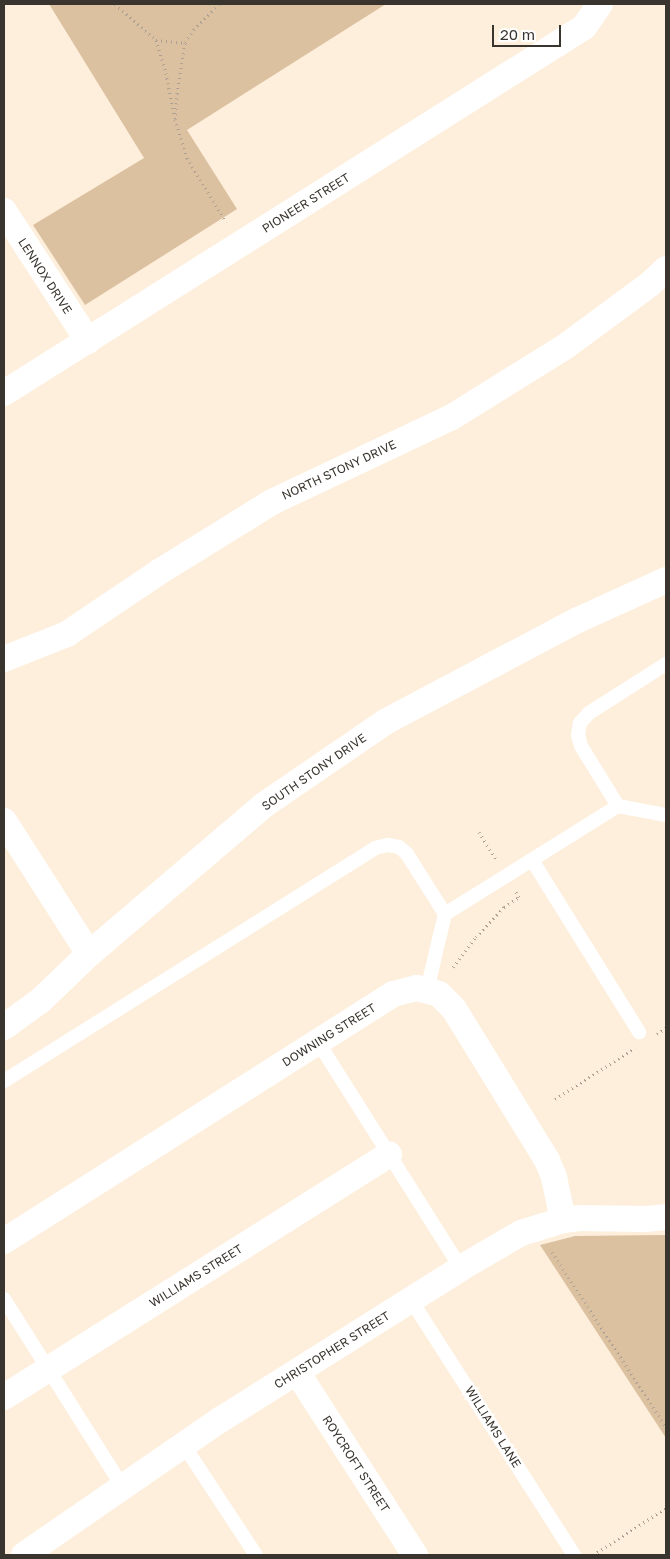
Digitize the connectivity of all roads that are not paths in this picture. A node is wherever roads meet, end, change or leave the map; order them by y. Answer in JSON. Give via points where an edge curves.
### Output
{"nodes":[{"id":1,"x":600,"y":4,"type":"edge"},
{"id":2,"x":4,"y":211,"type":"edge"},
{"id":3,"x":666,"y":269,"type":"edge"},
{"id":4,"x":88,"y":341,"type":"junction"},
{"id":5,"x":4,"y":393,"type":"edge"},
{"id":6,"x":666,"y":580,"type":"edge"},
{"id":7,"x":4,"y":659,"type":"edge"},
{"id":8,"x":666,"y":664,"type":"edge"},
{"id":9,"x":618,"y":806,"type":"junction"},
{"id":10,"x":666,"y":816,"type":"edge"},
{"id":11,"x":4,"y":821,"type":"edge"},
{"id":12,"x":532,"y":860,"type":"junction"},
{"id":13,"x":444,"y":914,"type":"junction"},
{"id":14,"x":89,"y":954,"type":"junction"},
{"id":15,"x":427,"y":990,"type":"junction"},
{"id":16,"x":4,"y":1027,"type":"edge"},
{"id":17,"x":644,"y":1038,"type":"road end"},
{"id":18,"x":318,"y":1042,"type":"junction"},
{"id":19,"x":4,"y":1081,"type":"edge"},
{"id":20,"x":389,"y":1155,"type":"junction"},
{"id":21,"x":666,"y":1217,"type":"edge"},
{"id":22,"x":563,"y":1220,"type":"junction"},
{"id":23,"x":4,"y":1241,"type":"edge"},
{"id":24,"x":461,"y":1268,"type":"junction"},
{"id":25,"x":4,"y":1298,"type":"edge"},
{"id":26,"x":412,"y":1300,"type":"junction"},
{"id":27,"x":48,"y":1370,"type":"junction"},
{"id":28,"x":297,"y":1372,"type":"junction"},
{"id":29,"x":4,"y":1398,"type":"edge"},
{"id":30,"x":183,"y":1444,"type":"junction"},
{"id":31,"x":123,"y":1487,"type":"junction"},
{"id":32,"x":24,"y":1555,"type":"edge"},
{"id":33,"x":256,"y":1555,"type":"edge"},
{"id":34,"x":415,"y":1555,"type":"edge"},
{"id":35,"x":574,"y":1555,"type":"edge"}],
"edges":[{"from":1,"to":4,"type":"street","name":"PIONEER STREET","via":[[584,27]]},
{"from":2,"to":4,"type":"street","name":"LENNOX DRIVE"},
{"from":3,"to":7,"type":"street","name":"NORTH STONY DRIVE","via":[[566,346],[452,417],[272,502],[67,634]]},
{"from":4,"to":5,"type":"street","name":"PIONEER STREET"},
{"from":6,"to":14,"type":"street","name":"SOUTH STONY DRIVE","via":[[578,620],[385,722],[264,805]]},
{"from":8,"to":9,"type":"lane","via":[[580,722],[581,746]]},
{"from":9,"to":10,"type":"lane"},
{"from":9,"to":12,"type":"lane"},
{"from":11,"to":14,"type":"street"},
{"from":12,"to":13,"type":"lane"},
{"from":12,"to":17,"type":"lane"},
{"from":13,"to":15,"type":"lane"},
{"from":13,"to":19,"type":"lane","via":[[399,846],[375,848]]},
{"from":14,"to":16,"type":"street","name":"SOUTH STONY DRIVE","via":[[41,1000]]},
{"from":15,"to":18,"type":"street","name":"DOWNING STREET","via":[[405,990],[393,994]]},
{"from":15,"to":22,"type":"street","via":[[440,994],[454,1009],[537,1140],[554,1177]]},
{"from":18,"to":20,"type":"lane"},
{"from":18,"to":23,"type":"street","name":"DOWNING STREET"},
{"from":20,"to":24,"type":"lane"},
{"from":20,"to":27,"type":"street","name":"WILLIAMS STREET"},
{"from":21,"to":22,"type":"street","name":"CHRISTOPHER STREET"},
{"from":22,"to":24,"type":"street","name":"CHRISTOPHER STREET","via":[[521,1233]]},
{"from":24,"to":26,"type":"street","name":"CHRISTOPHER STREET"},
{"from":25,"to":27,"type":"lane"},
{"from":26,"to":28,"type":"street","name":"CHRISTOPHER STREET"},
{"from":26,"to":35,"type":"lane","name":"WILLIAMS LANE"},
{"from":27,"to":29,"type":"street","name":"WILLIAMS STREET"},
{"from":27,"to":31,"type":"lane"},
{"from":28,"to":30,"type":"street","name":"CHRISTOPHER STREET"},
{"from":28,"to":34,"type":"street","name":"ROYCROFT STREET"},
{"from":30,"to":31,"type":"street","name":"CHRISTOPHER STREET"},
{"from":30,"to":33,"type":"lane"},
{"from":31,"to":32,"type":"street","name":"CHRISTOPHER STREET"}]}
